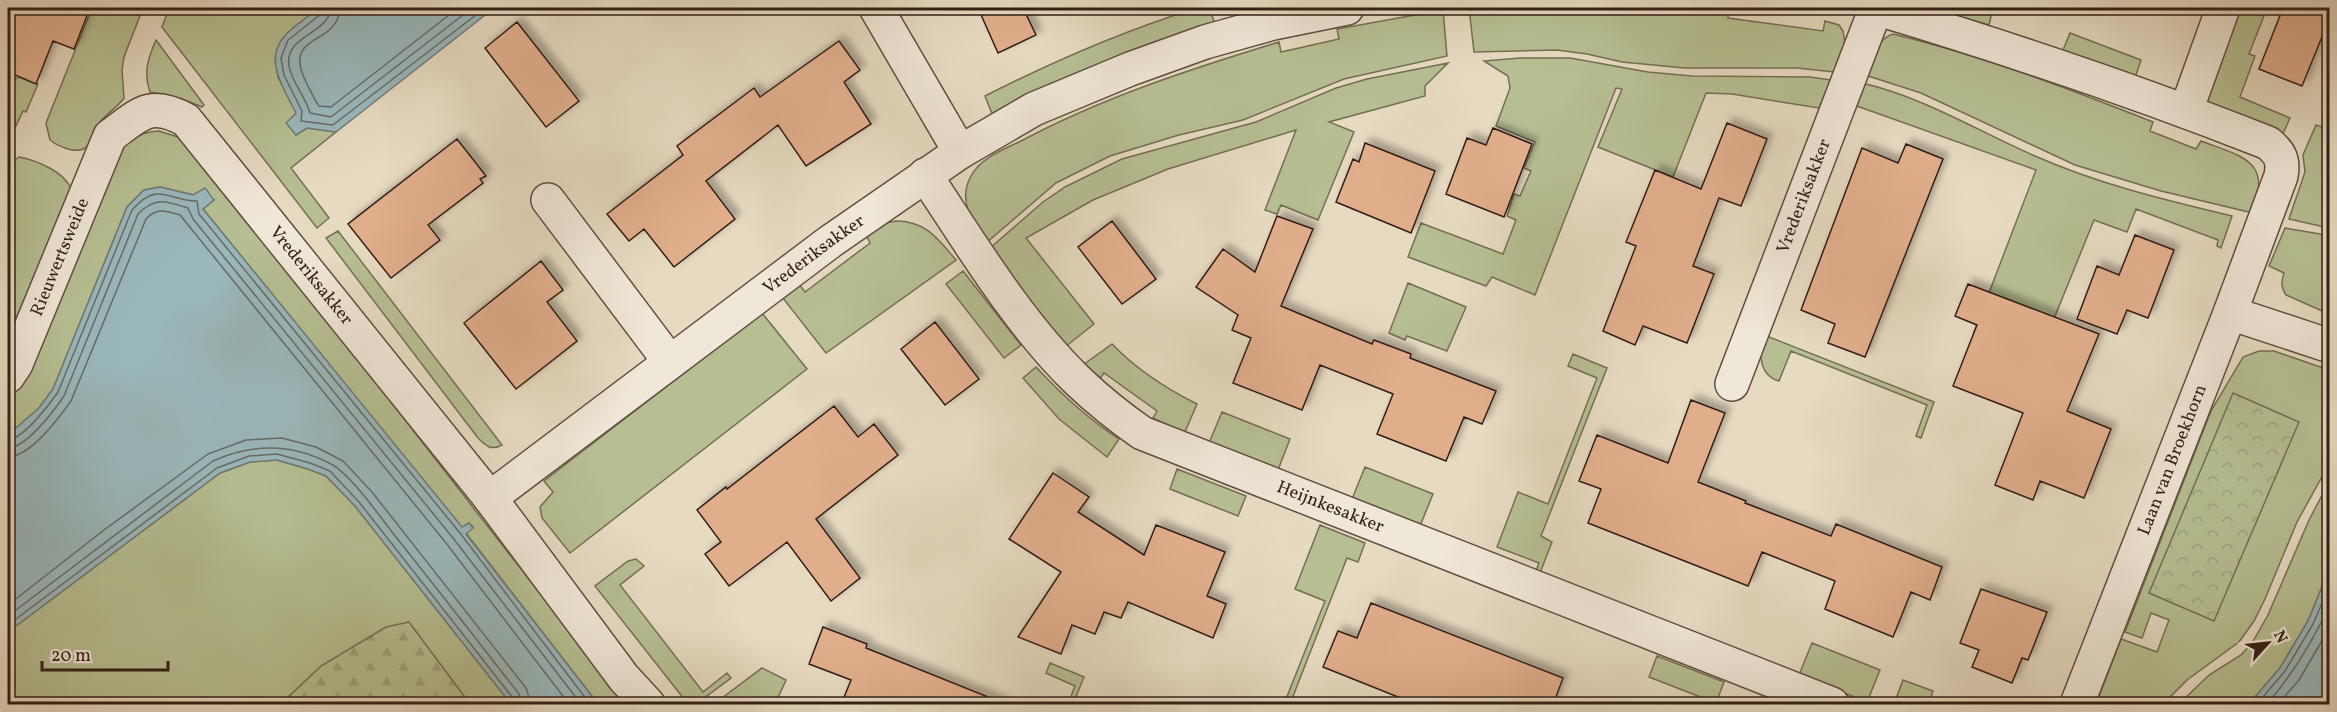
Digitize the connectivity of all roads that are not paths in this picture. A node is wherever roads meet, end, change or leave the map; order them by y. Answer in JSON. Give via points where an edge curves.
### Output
{"nodes":[{"id":1,"x":876,"y":8,"type":"edge"},
{"id":2,"x":1347,"y":8,"type":"edge"},
{"id":3,"x":1875,"y":8,"type":"edge"},
{"id":4,"x":2223,"y":8,"type":"edge"},
{"id":5,"x":1234,"y":20,"type":"edge"},
{"id":6,"x":2186,"y":111,"type":"junction"},
{"id":7,"x":110,"y":136,"type":"joint"},
{"id":8,"x":960,"y":152,"type":"junction"},
{"id":9,"x":925,"y":176,"type":"junction"},
{"id":10,"x":548,"y":200,"type":"dead end"},
{"id":11,"x":2230,"y":313,"type":"junction"},
{"id":12,"x":2330,"y":346,"type":"edge"},
{"id":13,"x":670,"y":362,"type":"junction"},
{"id":14,"x":8,"y":376,"type":"edge"},
{"id":15,"x":1732,"y":384,"type":"dead end"},
{"id":16,"x":490,"y":498,"type":"junction"},
{"id":17,"x":648,"y":705,"type":"edge"},
{"id":18,"x":1832,"y":705,"type":"edge"},
{"id":19,"x":2077,"y":705,"type":"edge"}],
"edges":[{"from":1,"to":8,"type":"street"},
{"from":2,"to":5,"type":"street","name":"Vrederiksakker"},
{"from":3,"to":6,"type":"street","name":"Vrederiksakker","via":[[2033,56]]},
{"from":3,"to":15,"type":"street","name":"Vrederiksakker"},
{"from":4,"to":6,"type":"street"},
{"from":5,"to":8,"type":"street","name":"Vrederiksakker","via":[[1034,109]]},
{"from":6,"to":11,"type":"street","name":"Vrederiksakker","via":[[2268,143],[2281,156],[2283,165]]},
{"from":7,"to":14,"type":"street","name":"Rieuwertsweide"},
{"from":7,"to":16,"type":"street","name":"Vrederiksakker","via":[[138,115],[152,110],[170,111],[186,120]]},
{"from":8,"to":9,"type":"street","name":"Vrederiksakker"},
{"from":9,"to":13,"type":"street","name":"Vrederiksakker","via":[[822,247]]},
{"from":9,"to":18,"type":"street","name":"Heijnkesakker","via":[[989,272],[1052,353],[1077,381],[1142,433]]},
{"from":10,"to":13,"type":"street"},
{"from":11,"to":12,"type":"street"},
{"from":11,"to":19,"type":"street","name":"Laan van Broekhorn"},
{"from":13,"to":16,"type":"street","name":"Vrederiksakker"},
{"from":16,"to":17,"type":"street","name":"Vrederiksakker"}]}
